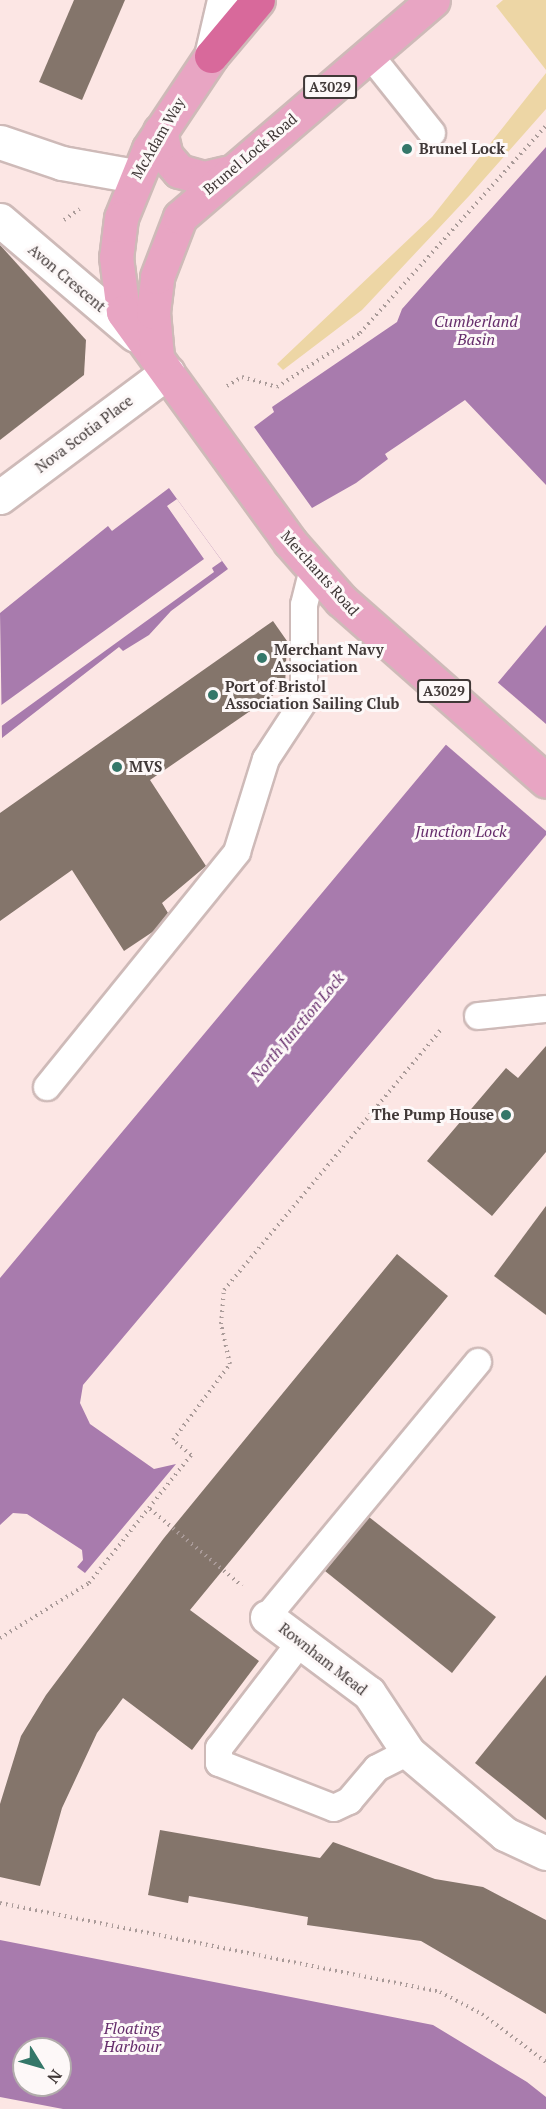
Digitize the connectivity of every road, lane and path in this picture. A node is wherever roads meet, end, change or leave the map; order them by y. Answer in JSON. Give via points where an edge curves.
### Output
{"nodes":[{"id":1,"x":224,"y":0,"type":"edge"},
{"id":2,"x":258,"y":0,"type":"edge"},
{"id":3,"x":433,"y":0,"type":"edge"},
{"id":4,"x":369,"y":54,"type":"junction"},
{"id":5,"x":211,"y":56,"type":"junction"},
{"id":6,"x":546,"y":126,"type":"edge"},
{"id":7,"x":160,"y":131,"type":"junction"},
{"id":8,"x":432,"y":133,"type":"dead end"},
{"id":9,"x":0,"y":142,"type":"edge"},
{"id":10,"x":96,"y":169,"type":"junction"},
{"id":11,"x":226,"y":173,"type":"junction"},
{"id":12,"x":135,"y":176,"type":"junction"},
{"id":13,"x":0,"y":220,"type":"edge"},
{"id":14,"x":31,"y":247,"type":"junction"},
{"id":15,"x":153,"y":355,"type":"junction"},
{"id":16,"x":277,"y":387,"type":"dead end"},
{"id":17,"x":0,"y":497,"type":"edge"},
{"id":18,"x":313,"y":568,"type":"junction"},
{"id":19,"x":546,"y":781,"type":"edge"},
{"id":20,"x":546,"y":1009,"type":"edge"},
{"id":21,"x":478,"y":1016,"type":"joint"},
{"id":22,"x":47,"y":1087,"type":"dead end"},
{"id":23,"x":478,"y":1362,"type":"dead end"},
{"id":24,"x":150,"y":1509,"type":"junction"},
{"id":25,"x":267,"y":1617,"type":"junction"},
{"id":26,"x":0,"y":1638,"type":"edge"},
{"id":27,"x":302,"y":1640,"type":"junction"},
{"id":28,"x":408,"y":1752,"type":"junction"},
{"id":29,"x":546,"y":1853,"type":"edge"},
{"id":30,"x":0,"y":1903,"type":"edge"},
{"id":31,"x":546,"y":2062,"type":"edge"}],
"edges":[{"from":1,"to":5,"type":"street"},
{"from":2,"to":5,"type":"highway","number":"A3029"},
{"from":3,"to":4,"type":"main road","name":"Brunel Lock Road","number":"A3029"},
{"from":4,"to":8,"type":"lane"},
{"from":4,"to":11,"type":"main road","name":"Brunel Lock Road","number":"A3029"},
{"from":5,"to":7,"type":"main road","name":"McAdam Way","number":"A3029"},
{"from":6,"to":16,"type":"path","via":[[360,333]]},
{"from":7,"to":11,"type":"main road","via":[[166,156],[179,171],[204,178]]},
{"from":7,"to":12,"type":"main road","name":"McAdam Way","number":"A3029"},
{"from":9,"to":10,"type":"street"},
{"from":10,"to":12,"type":"street"},
{"from":10,"to":14,"type":"path","via":[[88,203]]},
{"from":11,"to":15,"type":"main road","name":"Brunel Lock Road","number":"A3029","via":[[180,217],[163,250],[153,312]]},
{"from":12,"to":15,"type":"main road","name":"McAdam Way","number":"A3029","via":[[121,218],[116,257],[123,312]]},
{"from":13,"to":14,"type":"street","name":"Avon Crescent"},
{"from":14,"to":15,"type":"street","name":"Avon Crescent"},
{"from":15,"to":17,"type":"street","name":"Nova Scotia Place"},
{"from":15,"to":18,"type":"main road","name":"Merchants Road","number":"A3029"},
{"from":18,"to":19,"type":"main road","name":"Merchants Road","number":"A3029","via":[[341,600]]},
{"from":18,"to":22,"type":"lane","via":[[304,605],[304,701],[266,759],[237,852]]},
{"from":20,"to":21,"type":"lane"},
{"from":21,"to":24,"type":"path","via":[[444,1025],[224,1290],[221,1324],[230,1364],[173,1440],[191,1455]]},
{"from":23,"to":25,"type":"lane"},
{"from":24,"to":25,"type":"path","name":"Rownham Mead","via":[[230,1573]]},
{"from":24,"to":26,"type":"path","via":[[88,1584]]},
{"from":25,"to":27,"type":"street","name":"Rownham Mead"},
{"from":27,"to":28,"type":"street","name":"Rownham Mead","via":[[369,1693]]},
{"from":27,"to":28,"type":"lane","via":[[219,1748],[219,1763],[334,1808],[349,1801],[377,1768]]},
{"from":28,"to":29,"type":"street","name":"Rownham Mead","via":[[505,1834]]},
{"from":30,"to":31,"type":"path","via":[[440,1992],[482,2014]]}]}
